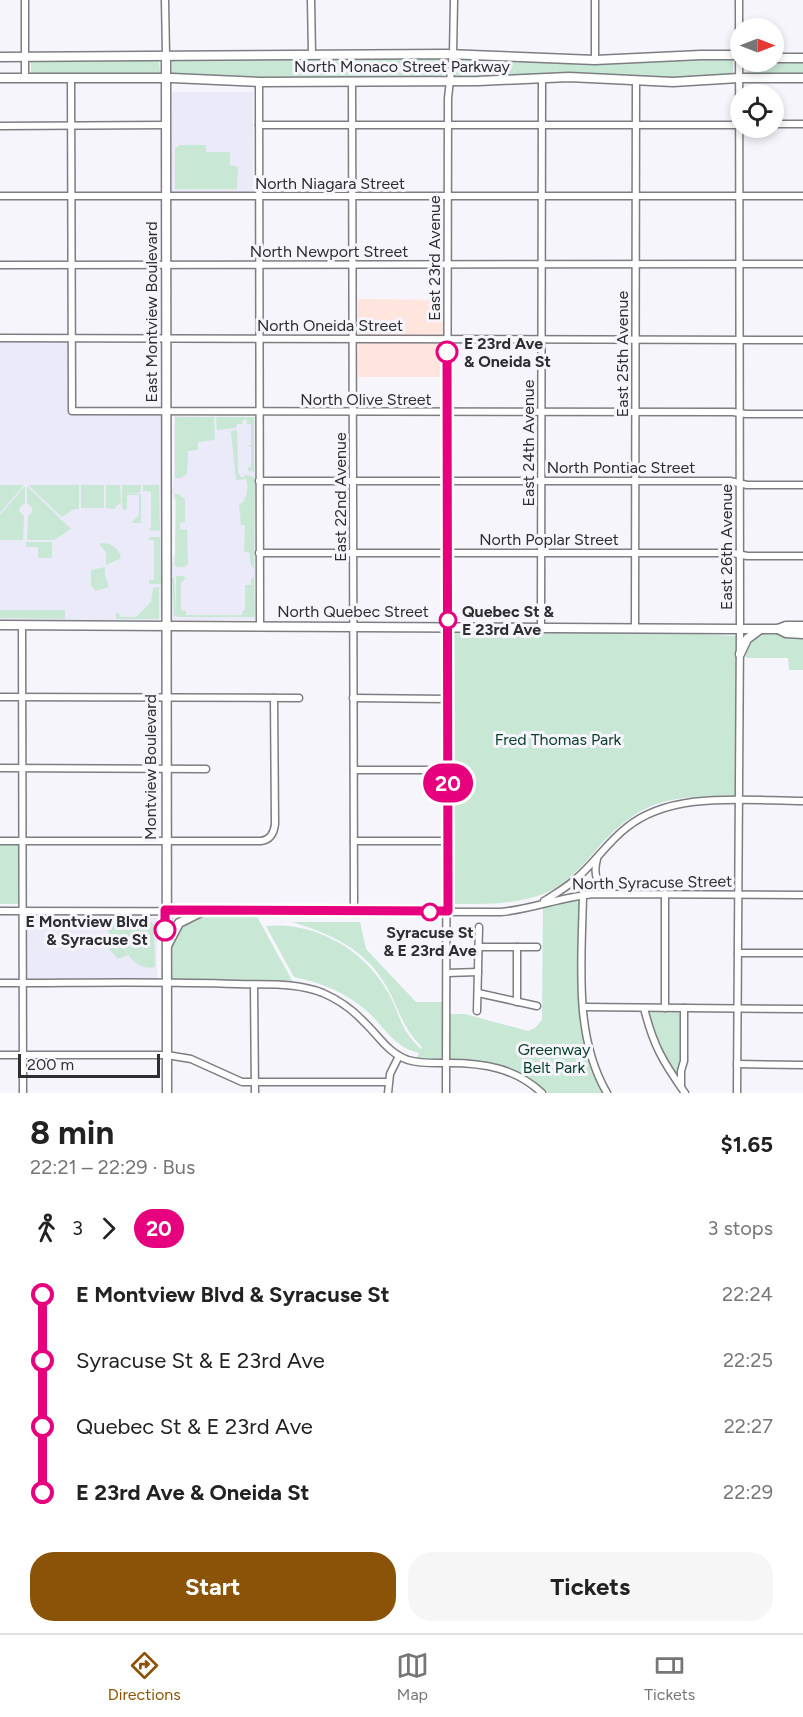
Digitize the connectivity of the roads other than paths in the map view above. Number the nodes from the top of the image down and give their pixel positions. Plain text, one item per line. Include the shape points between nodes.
1 (25, 0) edge
2 (165, 0) edge
3 (311, 0) edge
4 (453, 0) edge
5 (595, 0) edge
6 (739, 0) edge
7 (739, 18) edge
8 (312, 54) junction
9 (453, 54) junction
10 (166, 55) junction
11 (730, 55) edge
12 (0, 57) edge
13 (25, 57) junction
14 (784, 58) edge
15 (803, 58) edge
16 (596, 60) junction
17 (739, 72) edge
18 (0, 78) edge
19 (25, 78) junction
20 (71, 78) junction
21 (166, 78) junction
22 (739, 78) junction
23 (803, 78) edge
24 (542, 79) junction
25 (636, 80) junction
26 (352, 81) junction
27 (449, 81) junction
28 (259, 82) junction
29 (739, 84) edge
30 (352, 124) junction
31 (447, 124) junction
32 (542, 124) junction
33 (784, 124) edge
34 (803, 124) edge
35 (166, 125) junction
36 (259, 125) junction
37 (636, 125) junction
38 (730, 125) edge
39 (0, 126) edge
40 (71, 126) junction
41 (740, 138) edge
42 (0, 196) edge
43 (71, 196) junction
44 (166, 196) junction
45 (259, 196) junction
46 (352, 196) junction
47 (447, 196) junction
48 (541, 196) junction
49 (739, 196) junction
50 (803, 196) edge
51 (635, 197) junction
52 (803, 264) edge
53 (0, 265) edge
54 (71, 265) junction
55 (166, 265) junction
56 (259, 265) junction
57 (352, 265) junction
58 (447, 265) junction
59 (541, 265) junction
60 (635, 265) junction
61 (739, 265) junction
62 (0, 338) edge
63 (72, 338) junction
64 (166, 339) junction
65 (259, 339) junction
66 (353, 339) junction
67 (447, 339) junction
68 (541, 339) junction
69 (635, 339) junction
70 (739, 339) junction
71 (803, 340) edge
72 (166, 412) junction
73 (259, 412) junction
74 (353, 412) junction
75 (447, 412) junction
76 (541, 412) junction
77 (635, 412) junction
78 (739, 413) junction
79 (803, 414) edge
80 (259, 481) junction
81 (353, 481) junction
82 (448, 481) junction
83 (541, 481) junction
84 (635, 481) junction
85 (740, 484) junction
86 (803, 485) edge
87 (353, 552) junction
88 (259, 553) junction
89 (448, 553) junction
90 (541, 553) junction
91 (635, 553) junction
92 (740, 554) junction
93 (803, 556) edge
94 (0, 625) edge
95 (22, 625) junction
96 (166, 625) junction
97 (260, 625) junction
98 (353, 626) junction
99 (803, 626) edge
100 (448, 627) junction
101 (541, 628) junction
102 (635, 628) junction
103 (740, 629) junction
104 (762, 629) junction
105 (778, 629) junction
106 (803, 634) edge
107 (740, 654) junction
108 (0, 697) edge
109 (22, 697) junction
110 (165, 698) junction
111 (274, 698) junction
112 (299, 698) dead end
113 (353, 698) junction
114 (448, 699) junction
115 (0, 768) edge
116 (22, 768) junction
117 (165, 769) junction
118 (206, 769) dead end
119 (354, 770) junction
120 (448, 770) junction
121 (739, 801) junction
122 (803, 801) edge
123 (0, 841) edge
124 (22, 841) junction
125 (165, 841) junction
126 (354, 841) junction
127 (448, 841) junction
128 (598, 855) junction
129 (583, 894) junction
130 (615, 894) junction
131 (665, 894) junction
132 (738, 894) junction
133 (803, 895) edge
134 (536, 905) junction
135 (165, 910) junction
136 (0, 911) edge
137 (22, 911) junction
138 (203, 911) junction
139 (448, 911) junction
140 (354, 912) junction
141 (479, 927) dead end
142 (478, 947) junction
143 (517, 947) junction
144 (537, 947) dead end
145 (738, 952) junction
146 (166, 953) junction
147 (803, 953) edge
148 (478, 972) junction
149 (447, 973) junction
150 (0, 983) edge
151 (22, 983) junction
152 (166, 983) junction
153 (255, 985) junction
154 (478, 993) junction
155 (517, 1002) junction
156 (537, 1006) dead end
157 (583, 1008) junction
158 (644, 1008) junction
159 (665, 1008) junction
160 (684, 1008) junction
161 (738, 1008) junction
162 (803, 1009) edge
163 (477, 1011) dead end
164 (0, 1055) edge
165 (23, 1055) junction
166 (167, 1055) junction
167 (399, 1056) junction
168 (447, 1063) junction
169 (737, 1064) junction
170 (803, 1065) edge
171 (255, 1082) junction
172 (388, 1082) junction
173 (535, 1087) junction
174 (683, 1090) edge
175 (23, 1093) edge
176 (167, 1093) edge
177 (255, 1093) edge
178 (388, 1093) edge
179 (446, 1093) edge
180 (530, 1093) edge
181 (542, 1093) edge
182 (607, 1093) edge
183 (737, 1093) edge

1 - 13 street
2 - 10 street, East Montview Boulevard
3 - 8 street
4 - 9 street, East 23rd Avenue
5 - 16 street
6 - 7 street, East 26th Avenue
8 - 9 main road, North Monaco Street Parkway
8 - 10 main road, North Monaco Street Parkway
9 - 16 main road, North Monaco Street Parkway
9 - 27 street, East 23rd Avenue
10 - 13 main road, North Monaco Street Parkway
10 - 21 main road, East Montview Boulevard
11 - 16 main road, North Monaco Street Parkway
12 - 13 main road, North Monaco Street Parkway
13 - 19 street
14 - 15 main road
17 - 22 street, East 26th Avenue
18 - 19 main road, North Monaco Street Parkway
19 - 20 main road, North Monaco Street Parkway
20 - 21 main road, North Monaco Street Parkway
20 - 40 street
21 - 28 main road, North Monaco Street Parkway
21 - 35 main road, East Montview Boulevard
22 - 23 main road, North Monaco Street Parkway
22 - 25 main road, North Monaco Street Parkway via 693,82
22 - 29 street, East 26th Avenue
24 - 25 main road, North Monaco Street Parkway
24 - 27 main road, North Monaco Street Parkway
24 - 32 street, East 24th Avenue
25 - 37 street, East 25th Avenue
26 - 27 main road, North Monaco Street Parkway
26 - 28 main road, North Monaco Street Parkway
26 - 30 street, East 22nd Avenue
27 - 31 street, East 23rd Avenue
28 - 36 street
30 - 31 street
30 - 36 street
30 - 46 street, East 22nd Avenue
31 - 32 street
31 - 47 street, East 23rd Avenue
32 - 37 street
32 - 48 street, East 24th Avenue
33 - 34 street
35 - 40 street
35 - 44 main road, East Montview Boulevard
36 - 45 street
37 - 38 street
37 - 51 street, East 25th Avenue
39 - 40 street
40 - 43 street
41 - 49 street, East 26th Avenue
42 - 43 street, North Niagara Street
43 - 44 street, North Niagara Street
43 - 54 street
44 - 45 street, North Niagara Street
44 - 55 main road, East Montview Boulevard
45 - 46 street, North Niagara Street
45 - 56 street
46 - 47 street, North Niagara Street
46 - 57 street, East 22nd Avenue
47 - 48 street, North Niagara Street
47 - 58 street, East 23rd Avenue
48 - 51 street, North Niagara Street
48 - 59 street, East 24th Avenue
49 - 50 street, North Niagara Street
49 - 51 street, North Niagara Street
49 - 61 street, East 26th Avenue
51 - 60 street, East 25th Avenue
52 - 61 street, North Newport Street
53 - 54 street, North Newport Street
54 - 55 street, North Newport Street
54 - 63 street
55 - 56 street, North Newport Street
55 - 64 main road, East Montview Boulevard
56 - 57 street, North Newport Street
56 - 65 street
57 - 58 street, North Newport Street
57 - 66 street, East 22nd Avenue
58 - 59 street, North Newport Street
58 - 67 street, East 23rd Avenue
59 - 60 street, North Newport Street
59 - 68 street, East 24th Avenue
60 - 61 street, North Newport Street
60 - 69 street, East 25th Avenue
61 - 70 street, East 26th Avenue
62 - 63 street, North Oneida Street
63 - 64 street, North Oneida Street
63 - 72 street, North Olive Street via 72,411
64 - 65 street, North Oneida Street
64 - 72 main road, East Montview Boulevard
65 - 66 street, North Oneida Street
65 - 73 street
66 - 67 street, North Oneida Street
66 - 74 street, East 22nd Avenue
67 - 68 street, North Oneida Street
67 - 75 street, East 23rd Avenue
68 - 69 street, North Oneida Street
68 - 76 street, East 24th Avenue
69 - 70 street, North Oneida Street
69 - 77 street, East 25th Avenue
70 - 71 street, North Oneida Street
70 - 78 street, East 26th Avenue
72 - 73 street, North Olive Street
72 - 96 main road, East Montview Boulevard
73 - 74 street, North Olive Street
73 - 80 street
74 - 75 street, North Olive Street
74 - 81 street, East 22nd Avenue
75 - 76 street, North Olive Street
75 - 82 street, East 23rd Avenue
76 - 77 street, North Olive Street
76 - 83 street, East 24th Avenue
77 - 78 street, North Olive Street
77 - 84 street, East 25th Avenue
78 - 79 street, North Olive Street
78 - 85 street, East 26th Avenue
80 - 81 street, North Pontiac Street
80 - 88 street
81 - 82 street, North Pontiac Street
81 - 87 street, East 22nd Avenue
82 - 83 street, North Pontiac Street
82 - 89 street, East 23rd Avenue
83 - 84 street, North Pontiac Street
83 - 90 street, East 24th Avenue
84 - 85 street, North Pontiac Street
84 - 91 street, East 25th Avenue
85 - 86 street, North Pontiac Street
85 - 92 street, East 26th Avenue
87 - 88 street, North Poplar Street
87 - 89 street, North Poplar Street
87 - 98 street, East 22nd Avenue
88 - 97 street
89 - 90 street, North Poplar Street
89 - 100 street, East 23rd Avenue
90 - 91 street, North Poplar Street
90 - 101 street, East 24th Avenue
91 - 92 street, North Poplar Street
91 - 102 street, East 25th Avenue
92 - 93 street, North Poplar Street
92 - 103 street, East 26th Avenue
94 - 95 main road, North Quebec Street
95 - 96 main road, North Quebec Street
95 - 109 street
96 - 97 main road, North Quebec Street
96 - 110 main road, Montview Boulevard
97 - 98 main road, North Quebec Street
98 - 100 main road, North Quebec Street
98 - 113 street, East 22nd Avenue
99 - 105 main road, North Quebec Street
100 - 101 main road, North Quebec Street
100 - 114 street, East 23rd Avenue
101 - 102 main road, North Quebec Street
102 - 103 main road, North Quebec Street
103 - 104 main road, North Quebec Street
103 - 107 street, East 26th Avenue
104 - 105 main road, North Quebec Street
104 - 107 main road via 747,639
105 - 106 main road, North Quebec Street
107 - 121 street, East 26th Avenue
108 - 109 street
109 - 110 street
109 - 116 street
110 - 111 street
110 - 117 main road, Montview Boulevard
111 - 112 street
111 - 125 street via 275,824 271,836 261,841
113 - 114 street
113 - 119 street, East 22nd Avenue
114 - 120 street, East 23rd Avenue
115 - 116 street
116 - 117 street
116 - 124 street
117 - 118 street
117 - 125 main road, Montview Boulevard
119 - 120 street
119 - 126 street, East 22nd Avenue
120 - 127 street, East 23rd Avenue
121 - 122 street
121 - 128 street via 692,802 656,810 624,829
121 - 132 street, East 26th Avenue
123 - 124 street
124 - 125 street
124 - 137 street
125 - 135 main road, Montview Boulevard
126 - 127 street
126 - 140 street, East 22nd Avenue
127 - 139 street, East 23rd Avenue
128 - 130 street via 597,879 603,888
128 - 134 street via 571,883
129 - 130 street, North Syracuse Street
129 - 134 street, North Syracuse Street
129 - 157 street
130 - 131 street, North Syracuse Street
131 - 132 street, North Syracuse Street
131 - 159 street
132 - 133 street, North Syracuse Street
132 - 145 street, East 26th Avenue
134 - 139 street, North Syracuse Street via 511,911
135 - 137 street, North Syracuse Street
135 - 138 street, North Syracuse Street
135 - 146 main road
136 - 137 street, North Syracuse Street
137 - 151 street
138 - 140 street, North Syracuse Street
138 - 146 main road via 179,923
139 - 140 street, North Syracuse Street
139 - 149 street, East 23rd Avenue
141 - 142 street
142 - 143 street
142 - 148 street
143 - 144 street
143 - 155 street
145 - 147 street
145 - 161 street, East 26th Avenue
146 - 152 main road
148 - 149 street
148 - 154 street
149 - 168 street, East 23rd Avenue
150 - 151 street
151 - 152 street
151 - 165 street
152 - 153 street
152 - 166 main road
153 - 167 street via 296,986 324,994 353,1011
153 - 171 street
154 - 155 street
154 - 163 street
155 - 156 street
157 - 158 street
157 - 182 street via 588,1050
158 - 159 street
158 - 174 street via 658,1051
159 - 160 street
160 - 161 street
160 - 174 street
161 - 162 street
161 - 169 street, East 26th Avenue
164 - 165 street
165 - 166 street
165 - 175 street
166 - 171 street via 192,1059 234,1080
166 - 176 main road
167 - 168 street via 418,1062
167 - 172 street
168 - 173 street via 494,1066
168 - 179 street, East 23rd Avenue
169 - 170 street
169 - 183 street, East 26th Avenue
171 - 172 street
171 - 177 street
172 - 178 street
173 - 180 street
173 - 181 street

